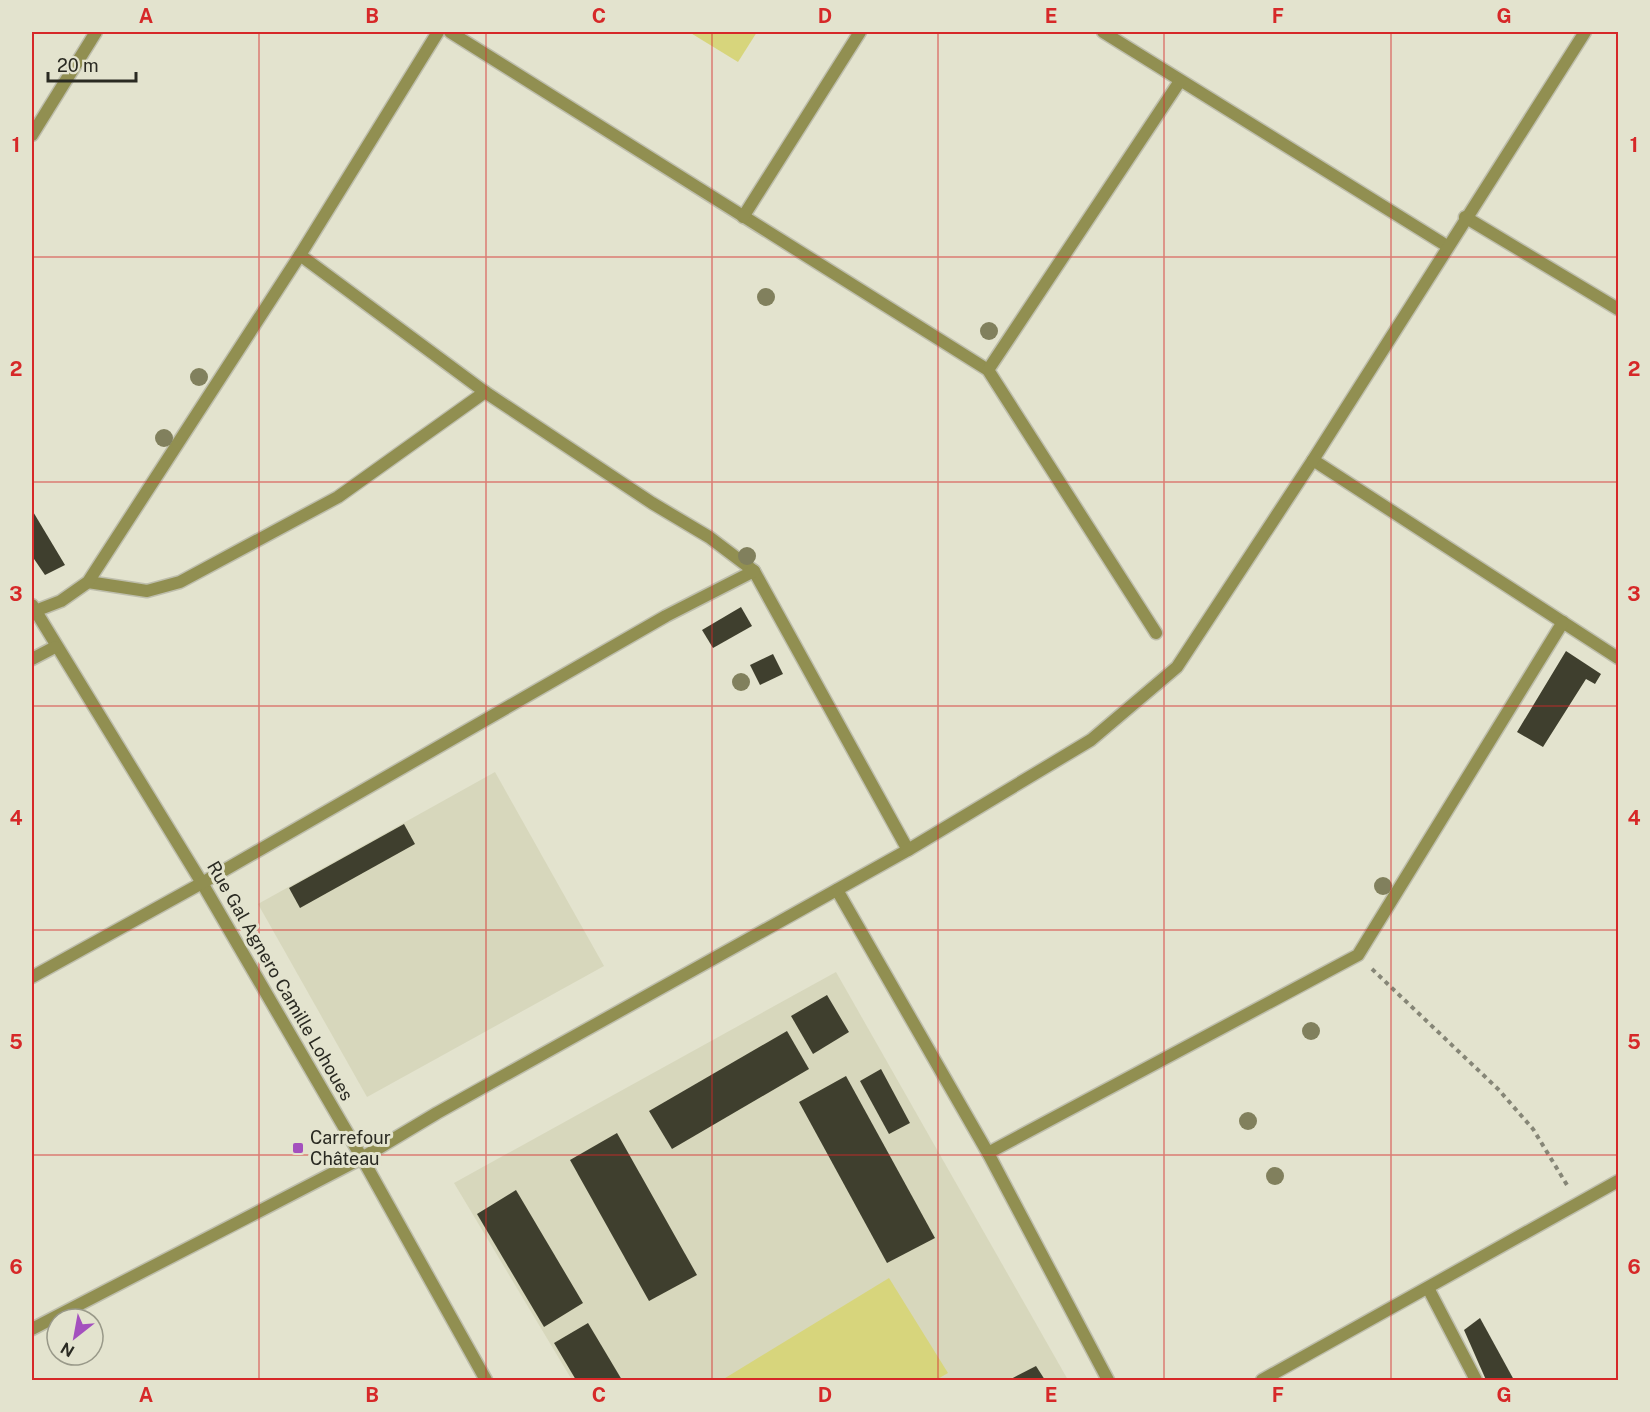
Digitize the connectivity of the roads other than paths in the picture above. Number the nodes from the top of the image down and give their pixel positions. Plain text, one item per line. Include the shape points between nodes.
1 (96, 32) edge
2 (438, 32) edge
3 (450, 32) edge
4 (860, 32) edge
5 (1103, 32) edge
6 (1585, 32) edge
7 (1180, 81) junction
8 (32, 135) edge
9 (743, 217) junction
10 (1465, 217) junction
11 (1447, 246) junction
12 (300, 255) junction
13 (1618, 309) edge
14 (988, 370) junction
15 (485, 392) junction
16 (1313, 460) junction
17 (754, 572) junction
18 (88, 582) junction
19 (33, 608) edge
20 (1563, 622) junction
21 (1156, 633) dead end
22 (55, 646) junction
23 (1618, 658) edge
24 (32, 659) edge
25 (908, 850) junction
26 (202, 883) junction
27 (837, 890) junction
28 (32, 977) edge
29 (988, 1153) junction
30 (362, 1158) junction
31 (1618, 1181) edge
32 (1428, 1288) junction
33 (32, 1329) edge
34 (486, 1380) edge
35 (1108, 1380) edge
36 (1262, 1380) edge
37 (1476, 1380) edge

1 - 8 street
2 - 12 street
3 - 9 street
4 - 9 street
5 - 7 street
6 - 10 street
7 - 11 street
7 - 14 street
9 - 14 street
10 - 11 street
10 - 13 street
11 - 16 street
12 - 15 street
12 - 18 street
14 - 21 street
15 - 17 street via 709,537
15 - 18 street via 338,497 180,582 147,591
16 - 20 street
16 - 25 street via 1177,667 1091,740
17 - 25 street
17 - 26 street via 666,616
18 - 19 street via 61,602
19 - 22 street, Rue Gal Agnero Camille Lohoues
20 - 23 street
20 - 29 street via 1358,955
22 - 24 street
22 - 26 street, Rue Gal Agnero Camille Lohoues
25 - 27 street
26 - 28 street
26 - 30 street, Rue Gal Agnero Camille Lohoues
27 - 29 street
27 - 30 street
29 - 35 street
30 - 33 street
30 - 34 street, Rue Gal Agnero Camille Lohoues
31 - 32 street
32 - 36 street
32 - 37 street

